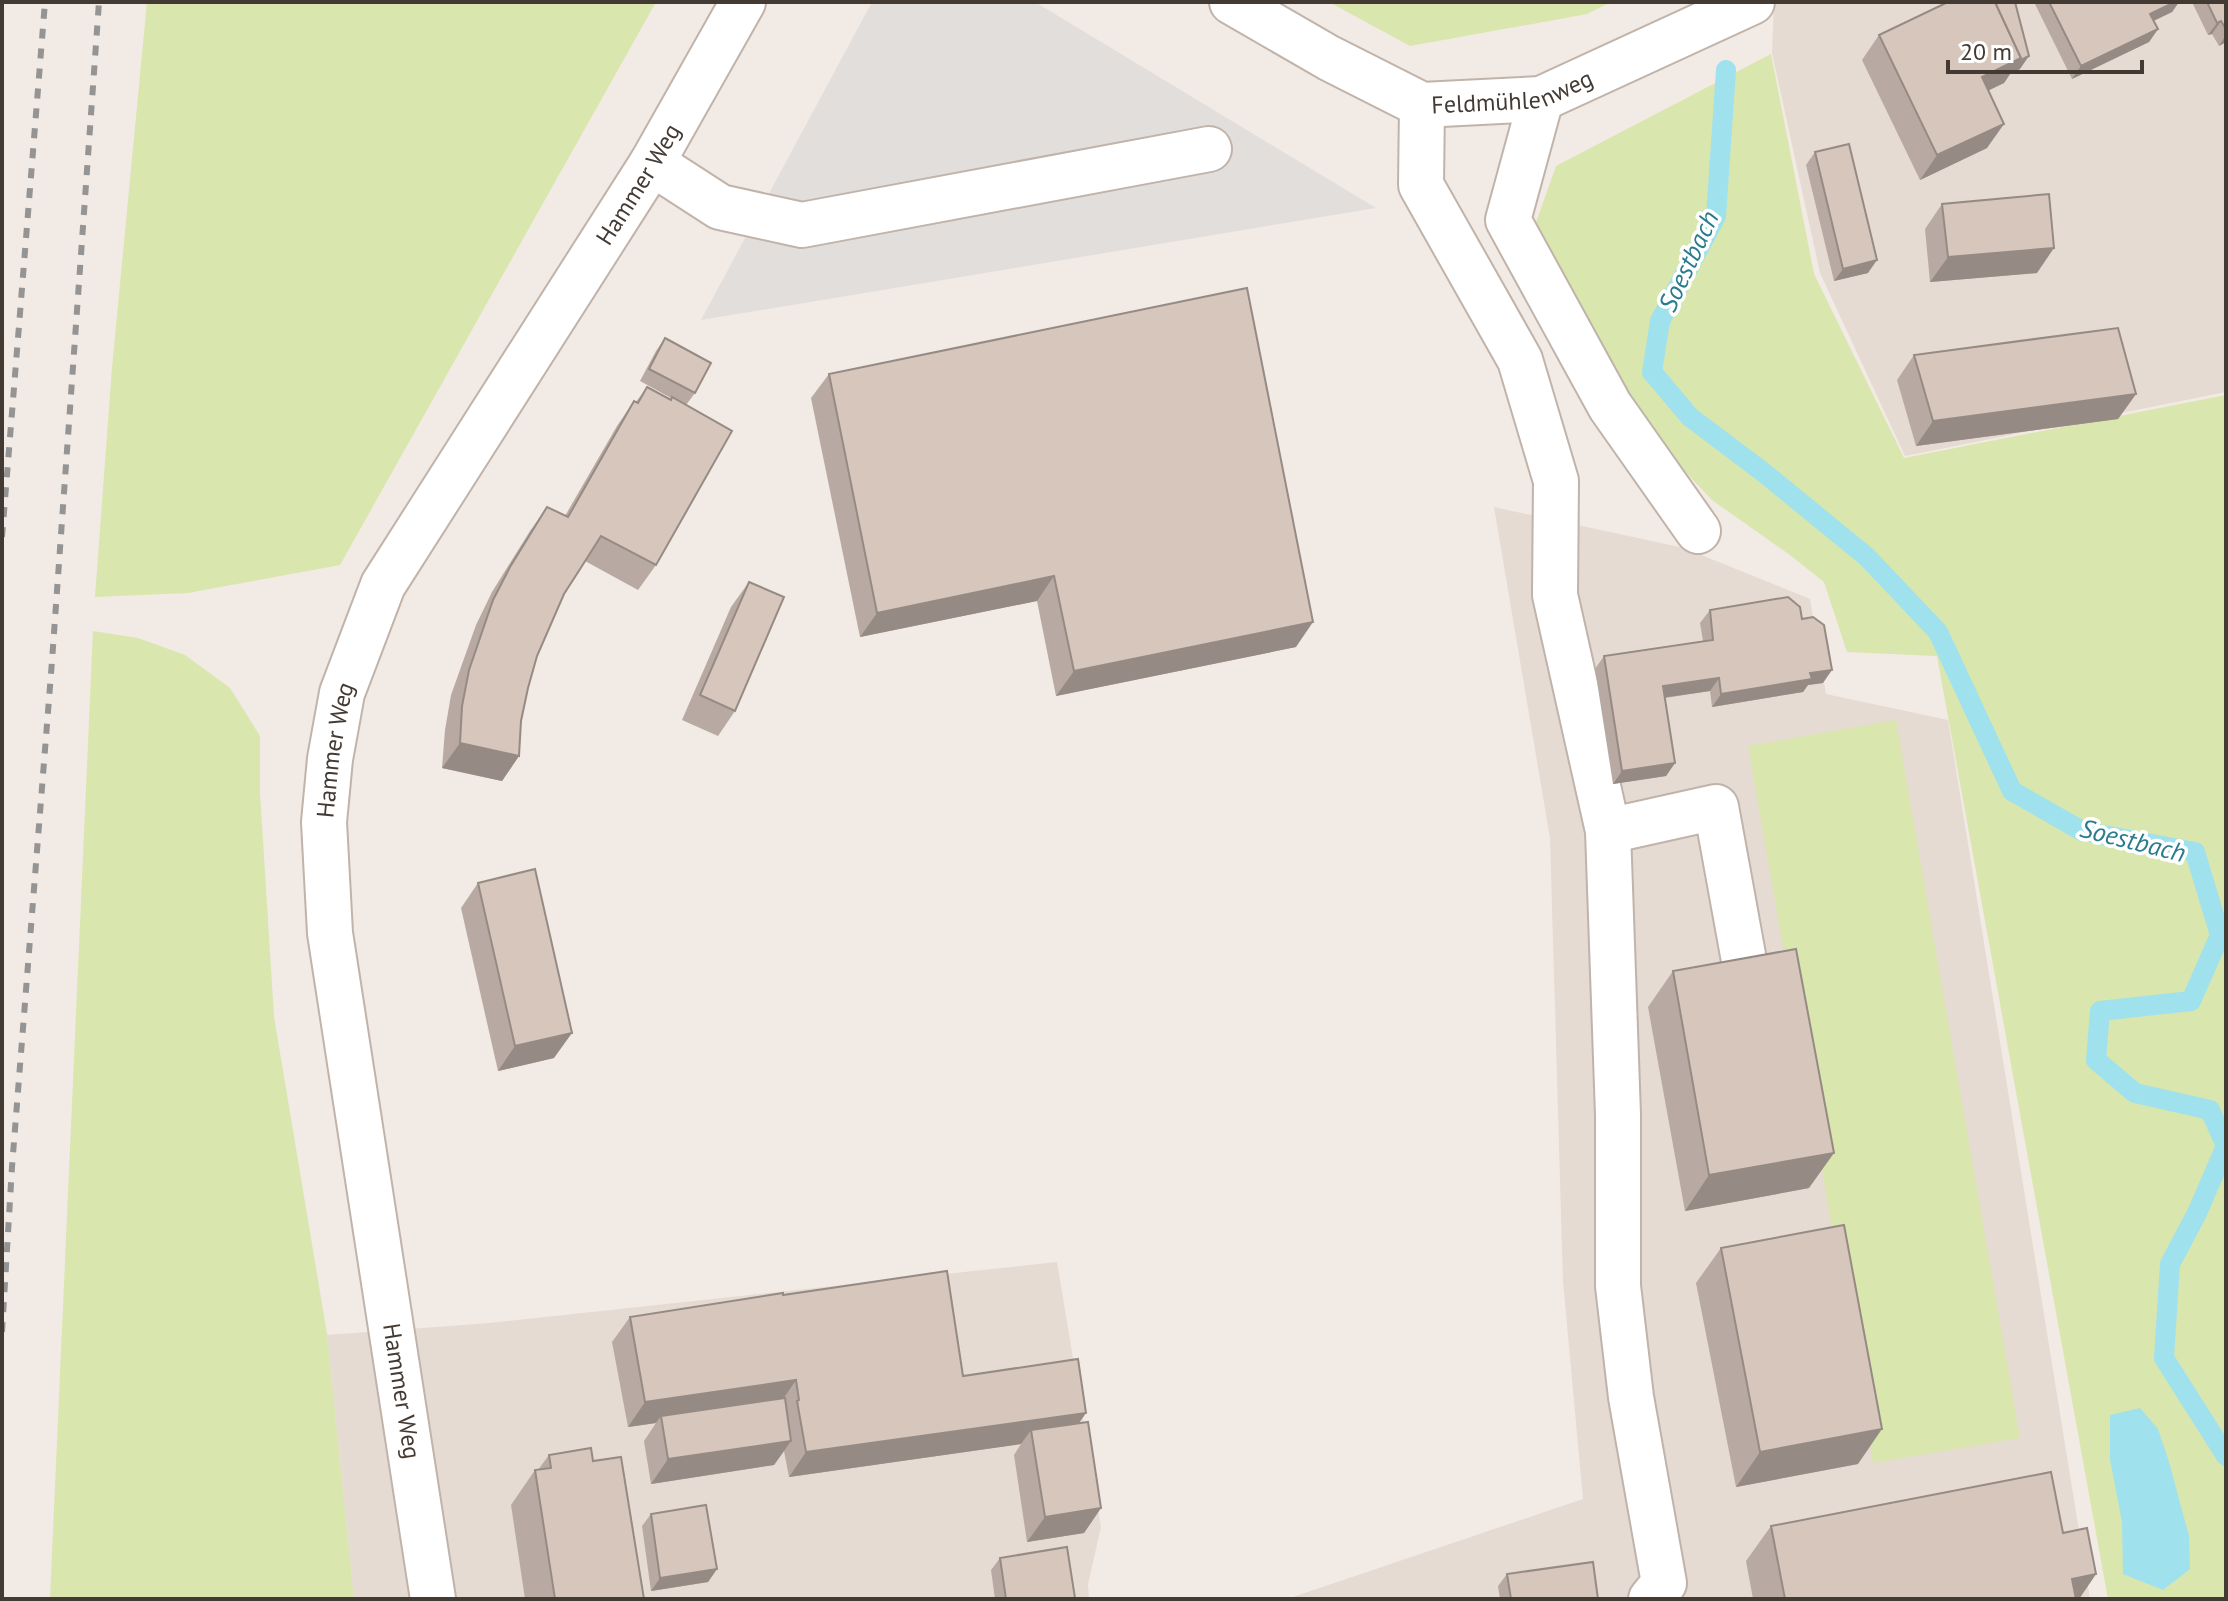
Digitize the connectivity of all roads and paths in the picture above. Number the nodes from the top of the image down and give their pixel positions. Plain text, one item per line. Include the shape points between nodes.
1 (743, 2) edge
2 (1232, 2) edge
3 (1752, 2) edge
4 (1541, 99) junction
5 (1422, 105) junction
6 (1209, 149) dead end
7 (652, 163) junction
8 (1698, 531) dead end
9 (1608, 831) junction
10 (1749, 988) edge
11 (433, 1599) edge
12 (1651, 1599) edge

1 - 7 street, Hammer Weg
2 - 5 street, Feldmühlenweg
3 - 4 street, Feldmühlenweg
4 - 5 street, Feldmühlenweg
4 - 8 street via 1508,220 1610,406
5 - 9 street via 1421,185 1520,360 1556,481 1555,595
6 - 7 street via 802,225 720,207
7 - 11 street, Hammer Weg via 383,585 342,693 330,759 324,822 330,933
9 - 10 street via 1716,807
9 - 12 street via 1618,1286 1631,1397 1664,1583

